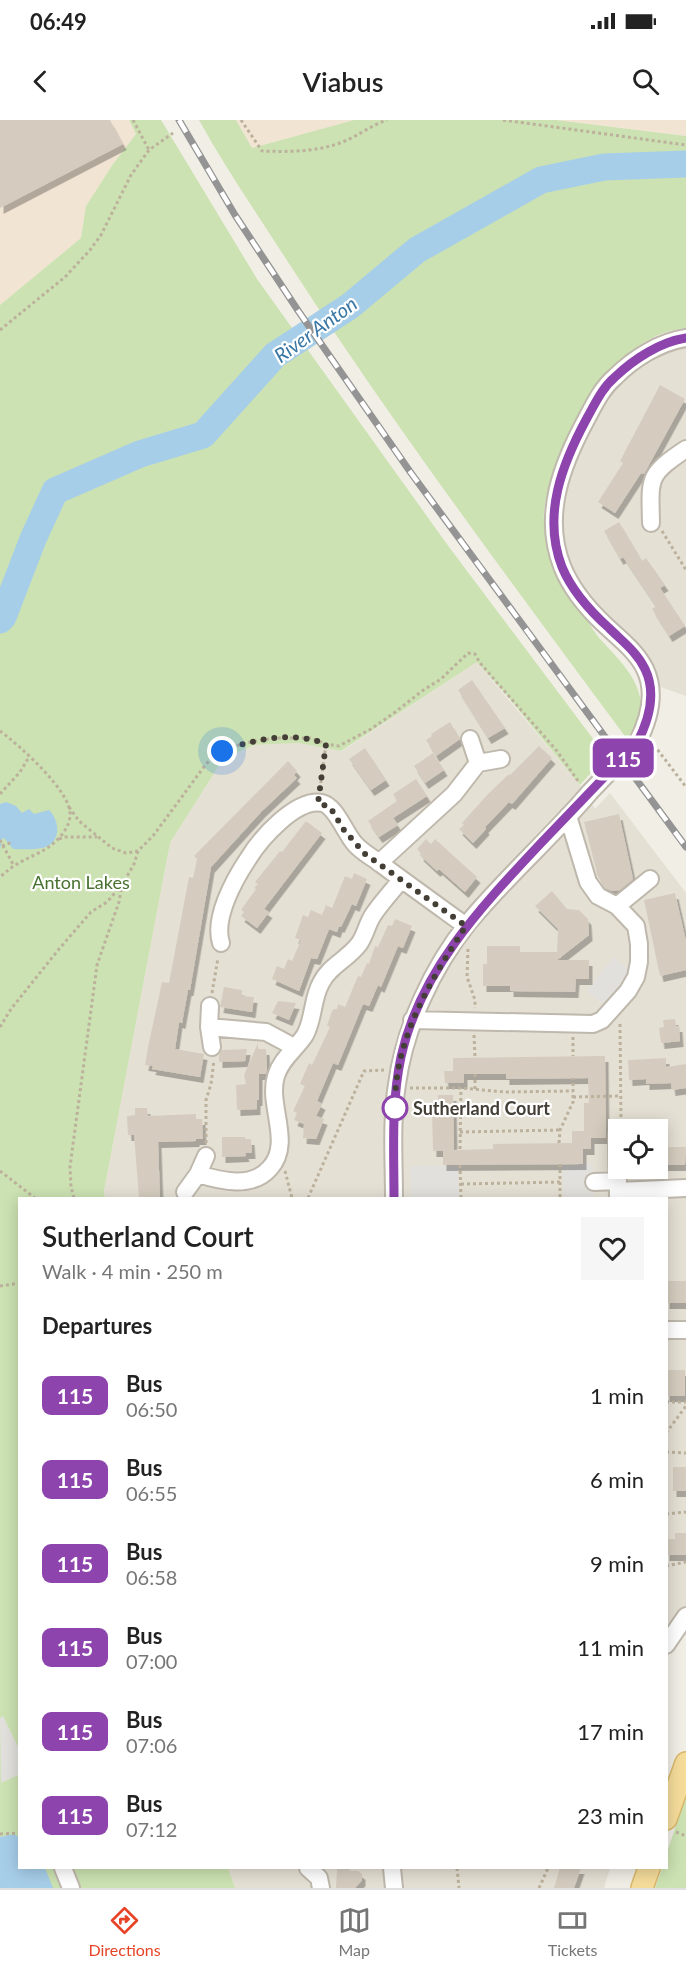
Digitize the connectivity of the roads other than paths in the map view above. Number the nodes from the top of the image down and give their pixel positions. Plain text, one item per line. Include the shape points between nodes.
1 (686, 338) edge
2 (686, 449) edge
3 (651, 524) road end
4 (470, 740) dead end
5 (501, 759) dead end
6 (478, 764) junction
7 (568, 816) junction
8 (379, 863) junction
9 (650, 879) dead end
10 (401, 880) junction
11 (617, 906) junction
12 (467, 924) junction
13 (221, 943) road end
14 (210, 1006) road end
15 (412, 1020) junction
16 (209, 1027) junction
17 (212, 1047) road end
18 (294, 1047) junction
19 (206, 1156) road end
20 (198, 1174) junction
21 (594, 1182) dead end
22 (686, 1188) edge
23 (399, 1190) edge
24 (618, 1190) edge
25 (185, 1192) dead end
26 (668, 1330) edge
27 (686, 1330) edge
28 (686, 1616) edge
29 (668, 1642) edge
30 (686, 1762) edge
31 (668, 1813) edge
32 (63, 1869) edge
33 (309, 1869) edge
34 (393, 1869) edge
35 (649, 1869) edge
36 (71, 1888) edge
37 (321, 1888) edge
38 (394, 1888) edge
39 (642, 1888) edge

1 - 7 street, bridge via 652,350 614,377 600,393 576,438 554,504 555,543 562,567 588,608 634,652 651,688 647,723 637,743
2 - 3 street via 654,475
4 - 6 street
5 - 6 street
6 - 8 street via 454,794
7 - 11 street via 588,882 598,896
7 - 12 street
8 - 10 street
8 - 13 street via 354,843 330,807 314,803 295,811 279,821 251,854 232,887 218,933
9 - 11 street
10 - 12 street
10 - 18 street via 373,915 354,951 329,970 320,984 310,1023
11 - 15 street via 636,926 639,962 636,977 602,1020 592,1024
12 - 15 street via 436,972
14 - 16 street
15 - 23 street via 399,1070 393,1125
16 - 17 street
16 - 18 street via 266,1032
18 - 20 street via 276,1075 274,1104 279,1153 272,1167 262,1176 239,1182 223,1182
19 - 20 street
20 - 25 street
21 - 24 street
22 - 24 street
26 - 27 street
28 - 29 street
30 - 31 main road
32 - 36 street
33 - 37 street via 319,1878
34 - 38 street
35 - 39 main road

